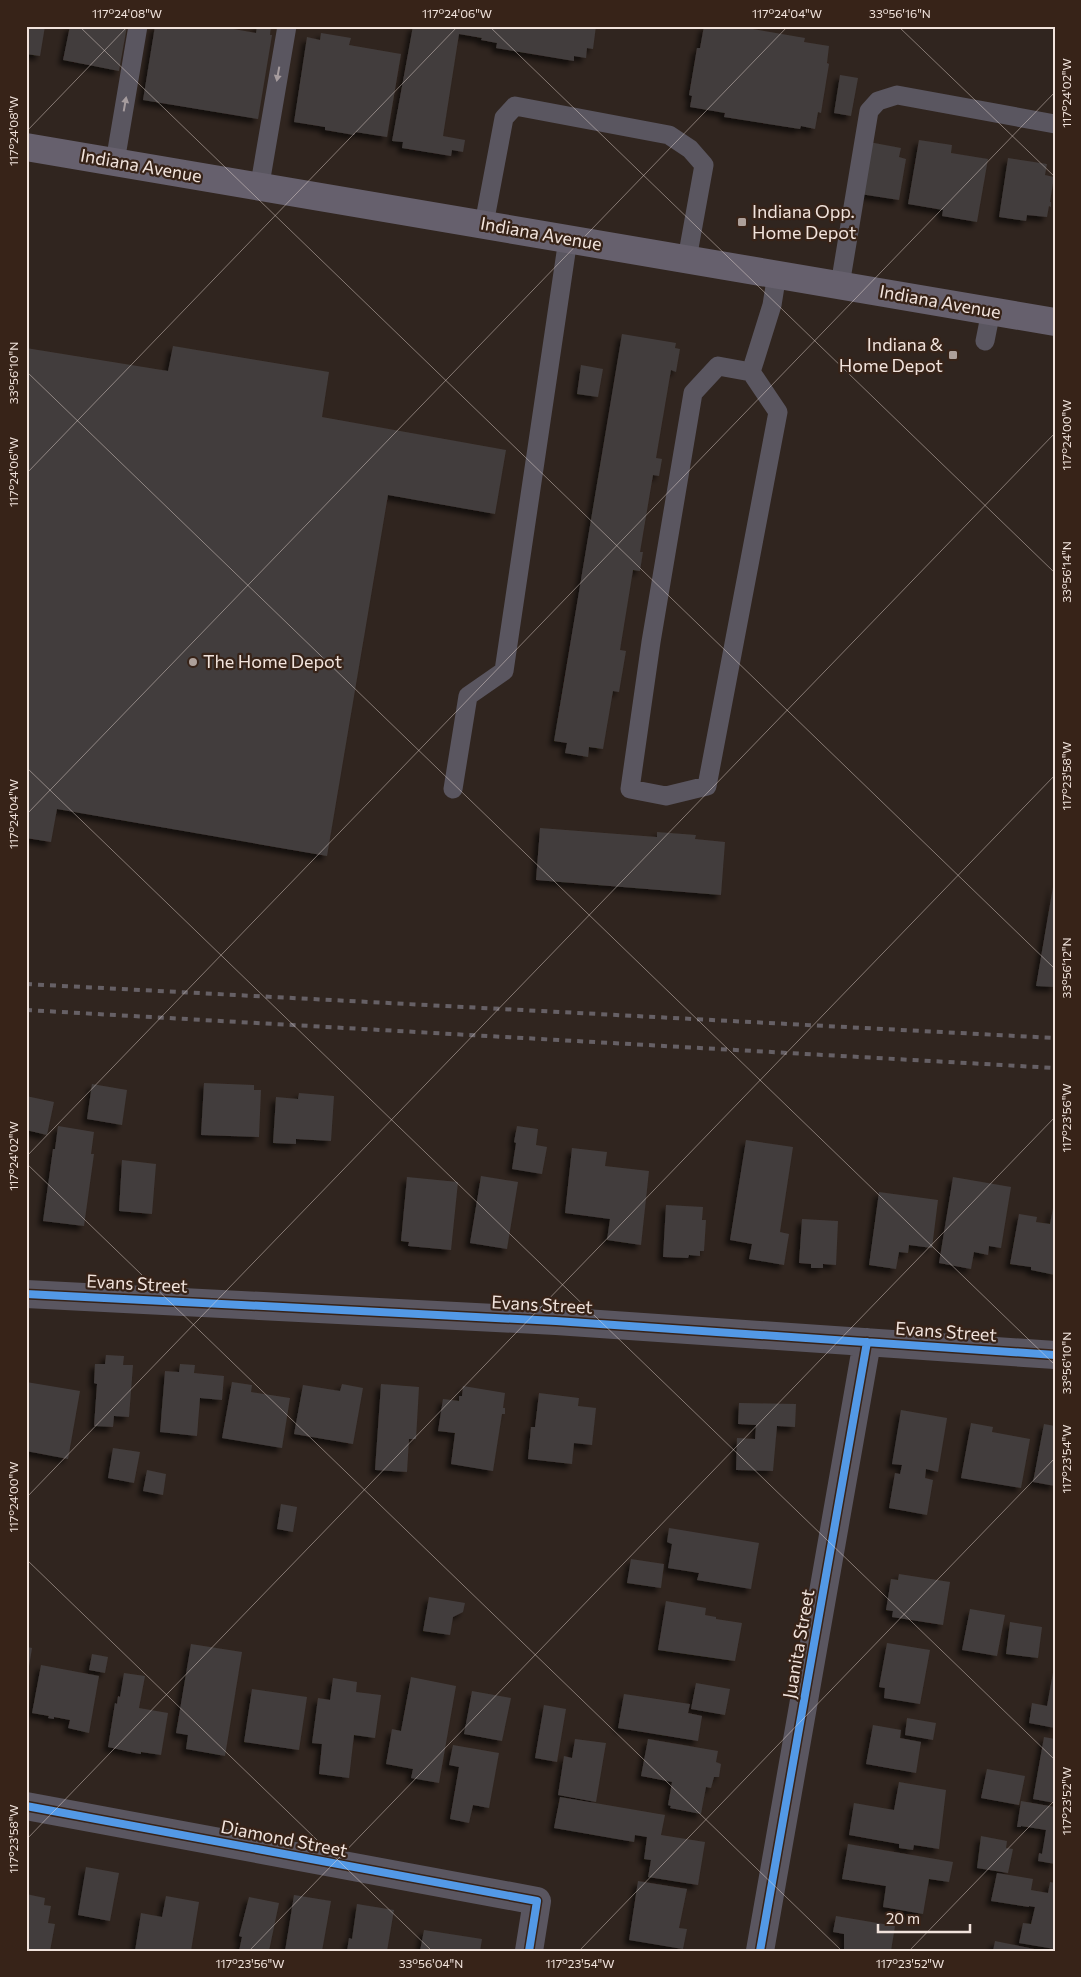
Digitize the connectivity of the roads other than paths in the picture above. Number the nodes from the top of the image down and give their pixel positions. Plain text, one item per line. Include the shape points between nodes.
1 (138, 26) edge
2 (286, 26) edge
3 (1055, 124) edge
4 (26, 146) edge
5 (116, 157) junction
6 (261, 182) junction
7 (484, 224) junction
8 (568, 239) junction
9 (687, 260) junction
10 (777, 274) junction
11 (840, 286) junction
12 (991, 311) junction
13 (1055, 322) edge
14 (985, 341) dead end
15 (751, 372) junction
16 (453, 789) dead end
17 (26, 1294) edge
18 (867, 1342) junction
19 (1055, 1354) edge
20 (26, 1806) edge
21 (529, 1951) edge
22 (760, 1951) edge

5 -> 1 lane
2 -> 6 lane
3 - 11 lane via 897,95 878,101 869,111
4 - 5 main road, Indiana Avenue
5 - 6 main road, Indiana Avenue
6 - 7 main road, Indiana Avenue
7 - 8 main road, Indiana Avenue
7 - 9 lane via 504,118 515,106 668,136 690,149 704,165
8 - 9 main road, Indiana Avenue
8 - 16 lane via 504,671 468,696
9 - 10 main road, Indiana Avenue
10 - 11 main road, Indiana Avenue
10 - 15 lane via 772,305
11 - 12 main road, Indiana Avenue
12 - 13 main road, Indiana Avenue
12 - 14 lane
15 - 15 lane via 718,366 693,392 630,790 666,796 707,786 778,412
17 - 18 street, Evans Street via 556,1321
18 - 19 street, Evans Street
18 - 22 street, Juanita Street
20 - 21 street, Diamond Street via 537,1901

